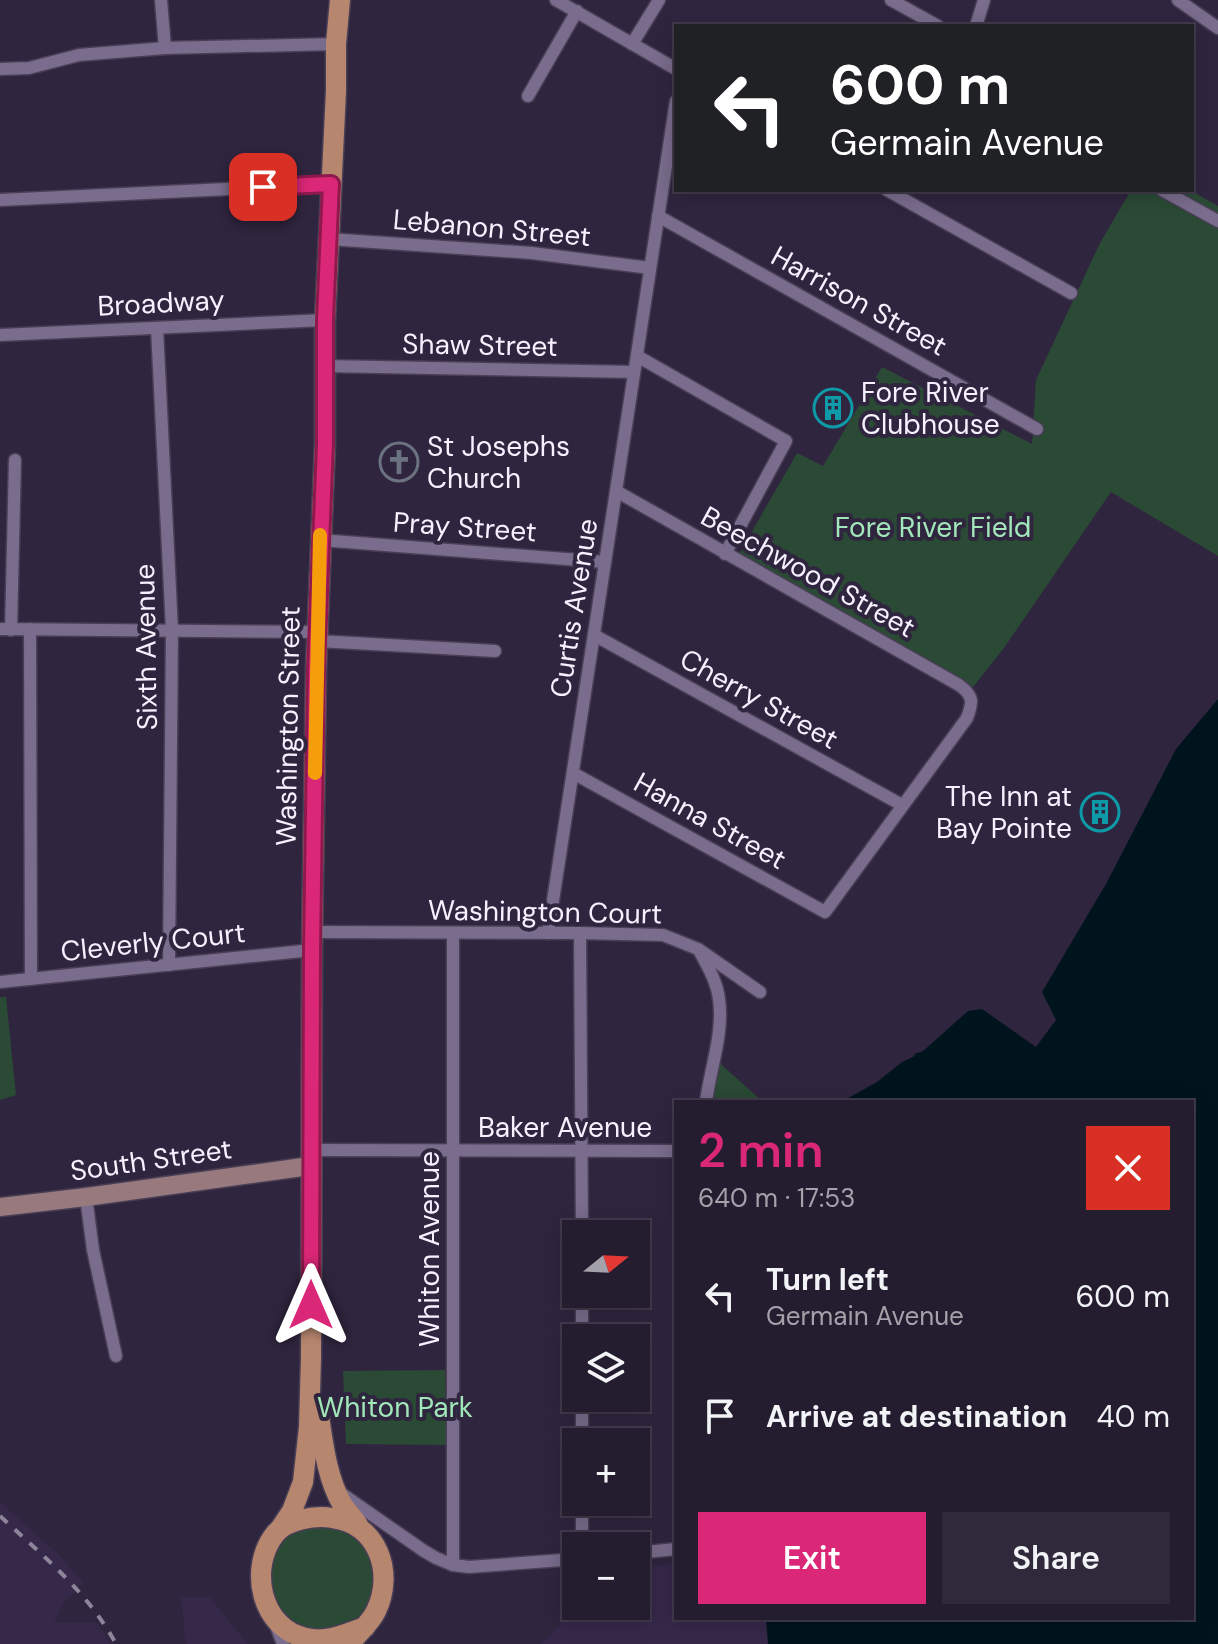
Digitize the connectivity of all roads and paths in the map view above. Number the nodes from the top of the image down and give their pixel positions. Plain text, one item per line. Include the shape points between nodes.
1 (161, 0) edge
2 (340, 0) edge
3 (556, 0) edge
4 (659, 0) edge
5 (891, 0) edge
6 (984, 0) edge
7 (1178, 0) edge
8 (577, 11) junction
9 (934, 24) edge
10 (977, 24) edge
11 (1218, 28) edge
12 (336, 44) junction
13 (632, 44) junction
14 (165, 48) junction
15 (674, 68) edge
16 (0, 69) edge
17 (528, 96) dead end
18 (674, 114) edge
19 (331, 184) junction
20 (893, 192) edge
21 (1166, 192) edge
22 (0, 200) edge
23 (658, 216) junction
24 (1218, 221) edge
25 (329, 239) junction
26 (650, 268) junction
27 (1071, 293) dead end
28 (325, 320) junction
29 (157, 328) junction
30 (0, 335) edge
31 (637, 356) junction
32 (324, 366) junction
33 (634, 372) junction
34 (1037, 429) dead end
35 (15, 460) dead end
36 (616, 491) junction
37 (320, 540) junction
38 (725, 554) junction
39 (605, 562) junction
40 (30, 629) junction
41 (6, 630) edge
42 (172, 630) junction
43 (594, 635) junction
44 (318, 637) junction
45 (495, 651) dead end
46 (573, 773) junction
47 (902, 805) junction
48 (453, 933) junction
49 (548, 933) junction
50 (580, 933) junction
51 (312, 941) junction
52 (698, 949) junction
53 (169, 965) junction
54 (31, 979) junction
55 (0, 982) edge
56 (760, 992) dead end
57 (706, 1100) edge
58 (453, 1150) junction
59 (582, 1151) junction
60 (674, 1151) edge
61 (310, 1158) junction
62 (86, 1197) junction
63 (0, 1207) edge
64 (582, 1220) edge
65 (116, 1356) dead end
66 (311, 1358) junction
67 (336, 1490) junction
68 (280, 1529) junction
69 (362, 1529) junction
70 (674, 1549) edge
71 (650, 1552) edge
72 (562, 1560) edge
73 (453, 1565) junction
74 (369, 1628) edge
75 (280, 1631) edge
76 (299, 1644) edge
77 (350, 1644) edge

1 - 14 street
2 - 12 main road, Washington Street
3 - 8 street
4 - 13 street
5 - 9 street
6 - 10 street
7 - 11 street
8 - 13 street
8 - 17 street
12 - 14 street
12 - 19 main road, Washington Street
13 - 15 street
14 - 16 street
18 - 23 street, Curtis Avenue
19 - 22 street
19 - 25 main road, Washington Street
20 - 27 street
21 - 24 street
23 - 26 street, Curtis Avenue
23 - 34 street, Harrison Street
25 - 26 street, Lebanon Street via 532,253
25 - 28 main road, Washington Street
26 - 31 street, Curtis Avenue
28 - 29 street, Broadway
28 - 32 main road, Washington Street
29 - 30 street, Broadway
29 - 42 street, Sixth Avenue
31 - 33 street, Curtis Avenue
31 - 38 street via 786,441
32 - 33 street, Shaw Street
32 - 37 main road, Washington Street
33 - 36 street, Curtis Avenue
35 - 41 street
36 - 38 street, Beechwood Street
36 - 39 street, Curtis Avenue
37 - 39 street, Pray Street
37 - 44 main road, Washington Street
38 - 47 street, Beechwood Street via 968,691 967,718
39 - 43 street, Curtis Avenue
40 - 41 street
40 - 42 street
40 - 54 street
42 - 44 street
42 - 53 street, Sixth Avenue
43 - 46 street, Curtis Avenue
43 - 47 street, Cherry Street
44 - 45 street
44 - 51 main road, Washington Street
46 - 47 street, Hanna Street via 825,912
46 - 49 street, Curtis Avenue
48 - 49 street, Washington Court
48 - 51 street, Washington Court
48 - 58 street, Whiton Avenue
49 - 50 street, Washington Court
50 - 52 street, Washington Court via 663,935
50 - 59 street
51 - 53 street, Cleverly Court
51 - 61 main road, Washington Street
52 - 56 street, Washington Court
52 - 57 street via 719,997
53 - 54 street, Cleverly Court
54 - 55 street, Cleverly Court
58 - 59 street, Baker Avenue
58 - 61 street, Baker Avenue
58 - 73 street, Whiton Avenue
59 - 60 street, Baker Avenue
59 - 64 street
61 - 62 main road, South Street
61 - 66 main road, Washington Street
62 - 63 main road, South Street
62 - 65 street
66 - 67 main road, Washington Street
66 - 68 main road, Washington Street via 303,1482
67 - 69 main road, Washington Street
67 - 73 street
68 - 69 main road via 325,1517
68 - 75 main road via 268,1546 261,1583
69 - 74 main road via 378,1550 383,1568 382,1596
70 - 71 street
72 - 73 street
74 - 75 main road via 330,1639
74 - 77 main road
75 - 76 main road

